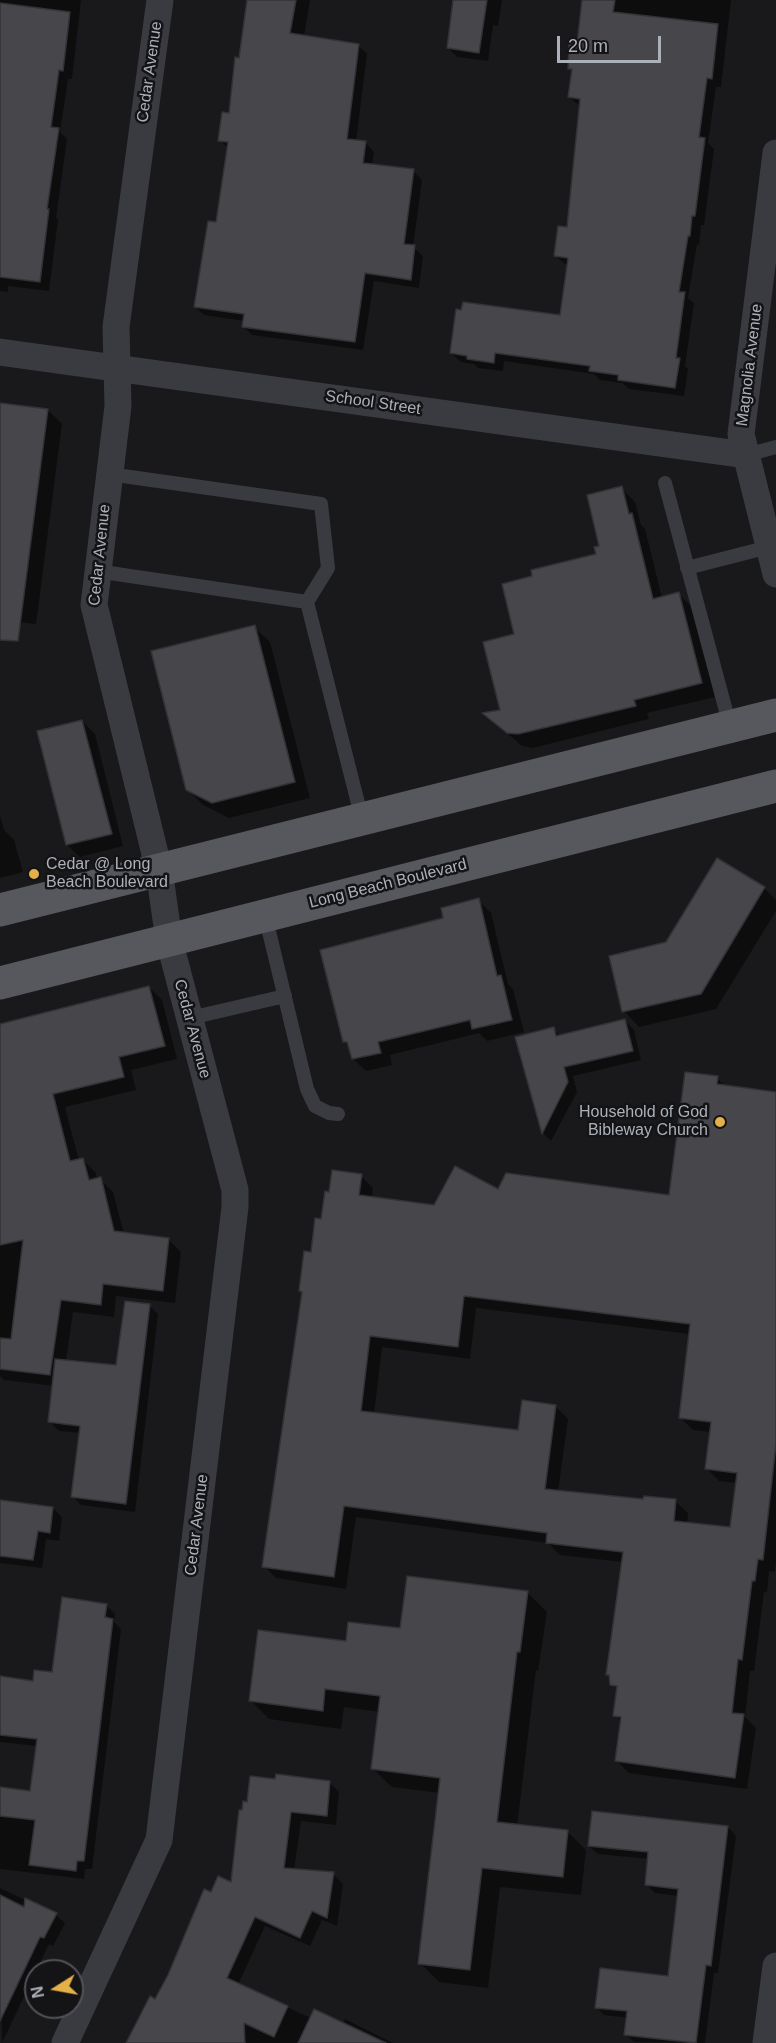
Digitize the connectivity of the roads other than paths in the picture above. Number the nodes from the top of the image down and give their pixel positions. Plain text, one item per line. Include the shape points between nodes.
1 (160, 0) edge
2 (776, 153) edge
3 (0, 352) edge
4 (117, 368) junction
5 (776, 447) edge
6 (746, 455) junction
7 (109, 474) junction
8 (664, 483) dead end
9 (769, 547) junction
10 (687, 568) junction
11 (96, 571) junction
12 (776, 574) edge
13 (307, 602) junction
14 (776, 715) edge
15 (730, 726) junction
16 (776, 786) edge
17 (362, 819) junction
18 (159, 870) junction
19 (0, 910) edge
20 (265, 915) junction
21 (169, 940) junction
22 (0, 983) edge
23 (285, 996) junction
24 (190, 1018) junction
25 (338, 1114) dead end
26 (776, 1966) edge
27 (65, 2043) edge
28 (766, 2043) edge

1 - 4 street, Cedar Avenue via 116,327
2 - 6 street, Magnolia Avenue via 741,434
3 - 4 street, School Street
4 - 6 street, School Street
4 - 7 street, Cedar Avenue via 118,406
5 - 6 lane
6 - 9 street, Magnolia Avenue
7 - 11 street, Cedar Avenue
7 - 13 lane via 321,504 328,568
8 - 10 lane
9 - 10 lane
9 - 12 street, Magnolia Avenue
10 - 15 lane
11 - 13 lane
11 - 18 street, Cedar Avenue via 95,615
13 - 17 lane
14 - 15 main road
15 - 17 main road
16 - 20 main road, Long Beach Boulevard
17 - 18 main road
18 - 19 main road
18 - 21 street, Cedar Avenue
20 - 21 main road, Long Beach Boulevard
20 - 23 lane
21 - 22 main road, Long Beach Boulevard
21 - 24 street, Cedar Avenue
23 - 24 lane
23 - 25 lane via 307,1089 315,1106
24 - 27 street, Cedar Avenue via 235,1190 159,1840
26 - 28 street

